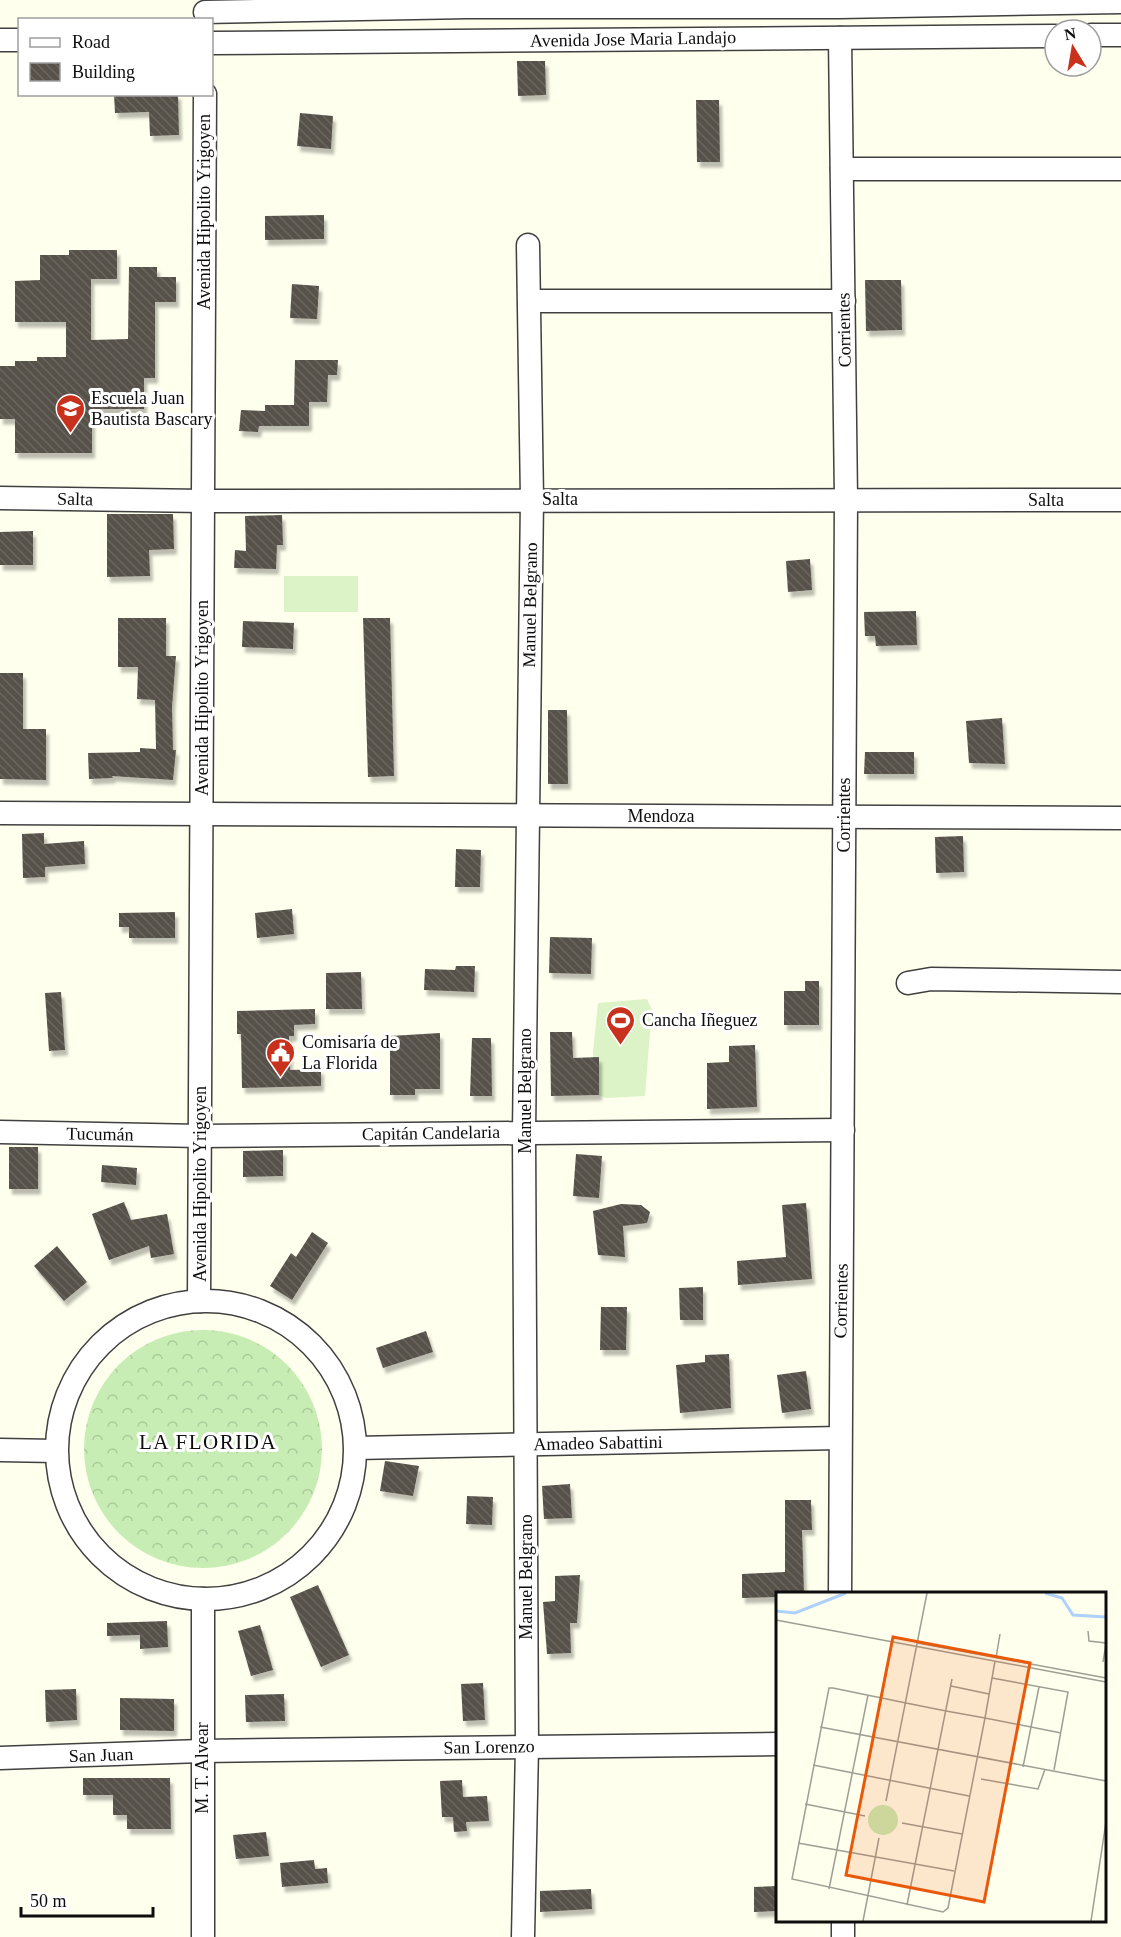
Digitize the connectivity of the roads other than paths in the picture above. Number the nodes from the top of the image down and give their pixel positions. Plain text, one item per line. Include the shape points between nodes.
1 (1121, 2) edge
2 (840, 4) edge
3 (205, 11) edge
4 (1103, 35) edge
5 (1121, 35) edge
6 (1043, 36) edge
7 (840, 38) junction
8 (0, 40) edge
9 (18, 40) edge
10 (213, 43) edge
11 (205, 96) edge
12 (1121, 169) edge
13 (842, 170) junction
14 (528, 245) dead end
15 (530, 301) junction
16 (844, 302) junction
17 (0, 498) edge
18 (532, 499) junction
19 (846, 499) junction
20 (1121, 500) edge
21 (203, 501) junction
22 (0, 813) edge
23 (201, 813) junction
24 (843, 815) junction
25 (527, 816) junction
26 (1121, 818) edge
27 (1121, 982) edge
28 (908, 984) dead end
29 (843, 1130) junction
30 (0, 1132) edge
31 (525, 1132) junction
32 (200, 1136) junction
33 (199, 1301) junction
34 (840, 1438) junction
35 (525, 1444) junction
36 (356, 1448) junction
37 (0, 1450) edge
38 (56, 1451) junction
39 (840, 1592) edge
40 (203, 1599) junction
41 (776, 1744) edge
42 (527, 1747) junction
43 (201, 1751) junction
44 (0, 1758) edge
45 (203, 1937) edge
46 (523, 1937) edge

1 - 2 street, Avenida Jose Maria Landajo
2 - 3 street, Avenida Jose Maria Landajo
4 - 5 street
6 - 7 street, Avenida Jose Maria Landajo
7 - 10 street, Avenida Jose Maria Landajo
7 - 13 street, Corrientes
8 - 9 street
11 - 21 street, Avenida Hipolito Yrigoyen
12 - 13 street
13 - 16 street, Corrientes
14 - 15 street, Manuel Belgrano
15 - 16 street
15 - 18 street, Manuel Belgrano
16 - 19 street, Corrientes
17 - 21 street, Salta
18 - 19 street, Salta
18 - 21 street, Salta
18 - 25 street, Manuel Belgrano
19 - 20 street, Salta
19 - 24 street, Corrientes
21 - 23 street, Avenida Hipolito Yrigoyen
22 - 23 street, Mendoza
23 - 25 street, Mendoza
23 - 32 street, Avenida Hipolito Yrigoyen
24 - 25 street, Mendoza
24 - 26 street, Mendoza
24 - 29 street, Corrientes
25 - 31 street, Manuel Belgrano
27 - 28 street via 931,979
29 - 31 street, Capitán Candelaria
29 - 34 street, Corrientes
30 - 32 street, Tucumán
31 - 32 street, Capitán Candelaria
31 - 35 street, Manuel Belgrano
32 - 33 street, Avenida Hipolito Yrigoyen
33 - 36 street via 239,1304 276,1318 309,1341 334,1372 350,1408
33 - 38 street via 161,1307 126,1323 97,1347 74,1378 63,1405
34 - 35 street, Amadeo Sabattini
34 - 39 street, Corrientes
35 - 36 street, Amadeo Sabattini
35 - 42 street, Manuel Belgrano
36 - 40 street via 351,1487 336,1524 312,1555 280,1580 243,1594
37 - 38 street
38 - 40 street via 64,1498 76,1525 99,1556 130,1579 165,1594
40 - 43 street, M. T. Alvear
41 - 42 street, San Lorenzo
42 - 43 street, San Lorenzo
42 - 46 street, Manuel Belgrano
43 - 44 street, San Juan
43 - 45 street, M. T. Alvear

